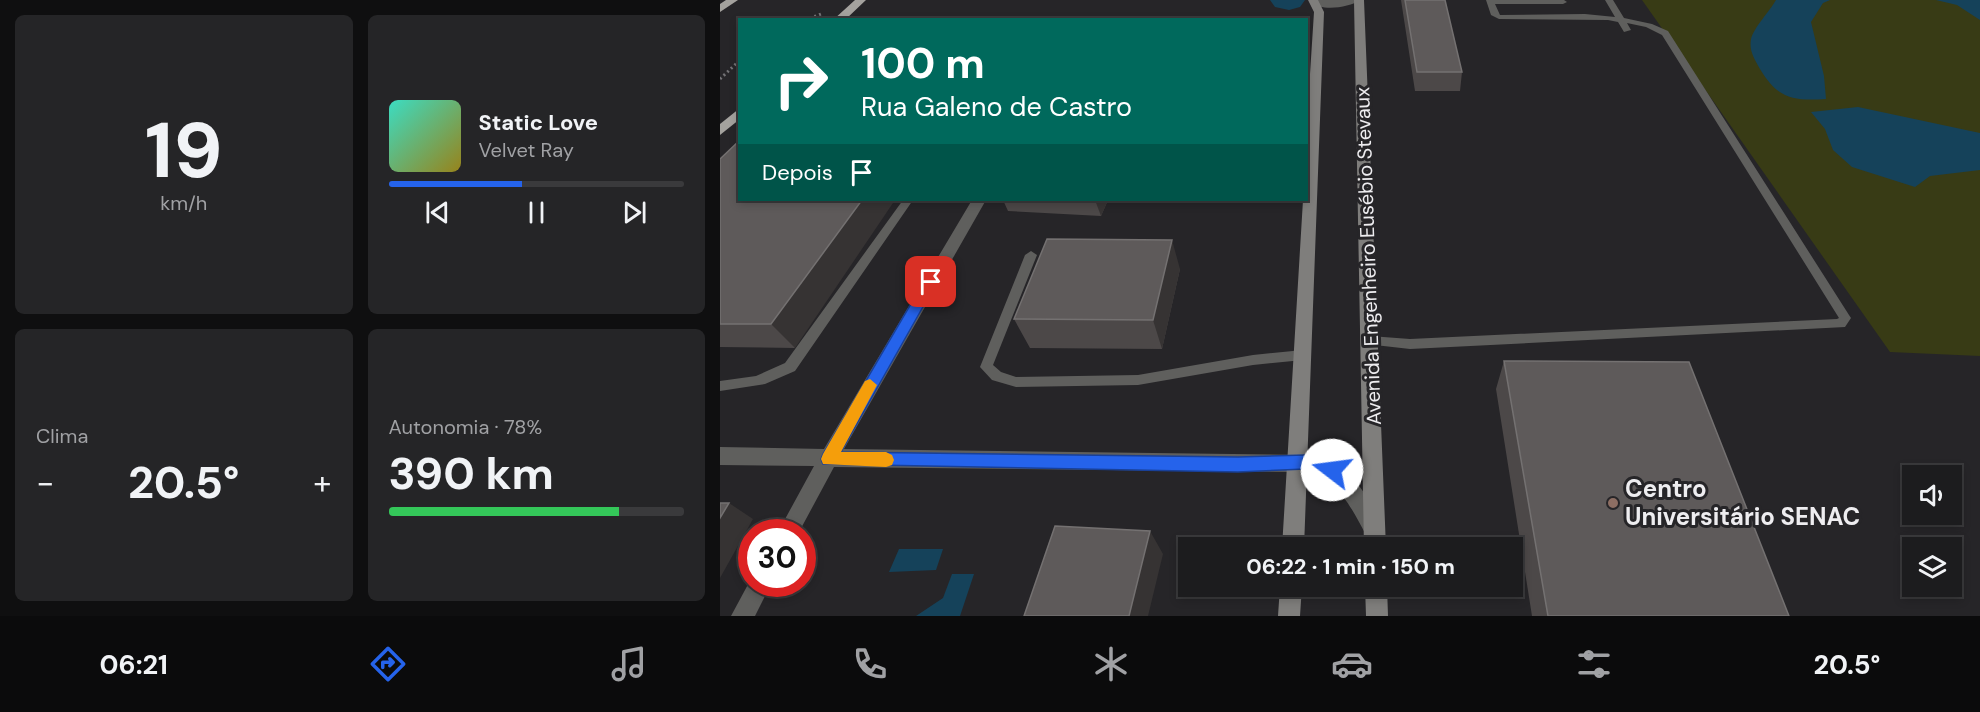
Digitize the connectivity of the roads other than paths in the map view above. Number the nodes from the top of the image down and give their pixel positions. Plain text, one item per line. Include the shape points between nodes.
1 (733, 0) edge
2 (861, 0) edge
3 (1357, 0) edge
4 (1609, 0) edge
5 (1315, 1) edge
6 (1490, 1) edge
7 (1563, 2) dead end
8 (720, 9) edge
9 (840, 18) edge
10 (1620, 19) junction
11 (1627, 30) dead end
12 (738, 114) edge
13 (720, 131) edge
14 (907, 201) edge
15 (978, 201) edge
16 (1030, 255) dead end
17 (1370, 341) junction
18 (1303, 355) junction
19 (720, 386) edge
20 (720, 456) edge
21 (829, 459) junction
22 (1299, 463) junction
23 (795, 519) edge
24 (1294, 537) edge
25 (1374, 537) edge
26 (1375, 537) edge
27 (753, 597) edge
28 (1290, 597) edge
29 (1376, 597) edge
30 (742, 616) edge
31 (1289, 616) edge
32 (1377, 616) edge

1 - 8 highway
2 - 9 highway
3 - 5 street via 1342,4
3 - 17 main road, Avenida Engenheiro Eusébio Stevaux
4 - 10 lane
5 - 18 main road via 1319,12
6 - 7 lane
6 - 10 lane via 1499,17
10 - 11 lane
10 - 17 lane via 1655,27 1669,37 1845,318 1841,324 1410,344
12 - 13 highway
14 - 19 lane via 790,367 753,384
15 - 21 street
16 - 18 lane via 986,368 997,376 1016,382 1137,380
17 - 26 main road, Avenida Engenheiro Eusébio Stevaux
18 - 22 main road
20 - 21 street
21 - 22 street
21 - 23 street
22 - 24 main road
22 - 25 street via 1315,463 1346,481 1358,497
27 - 30 street
28 - 31 main road
29 - 32 main road

